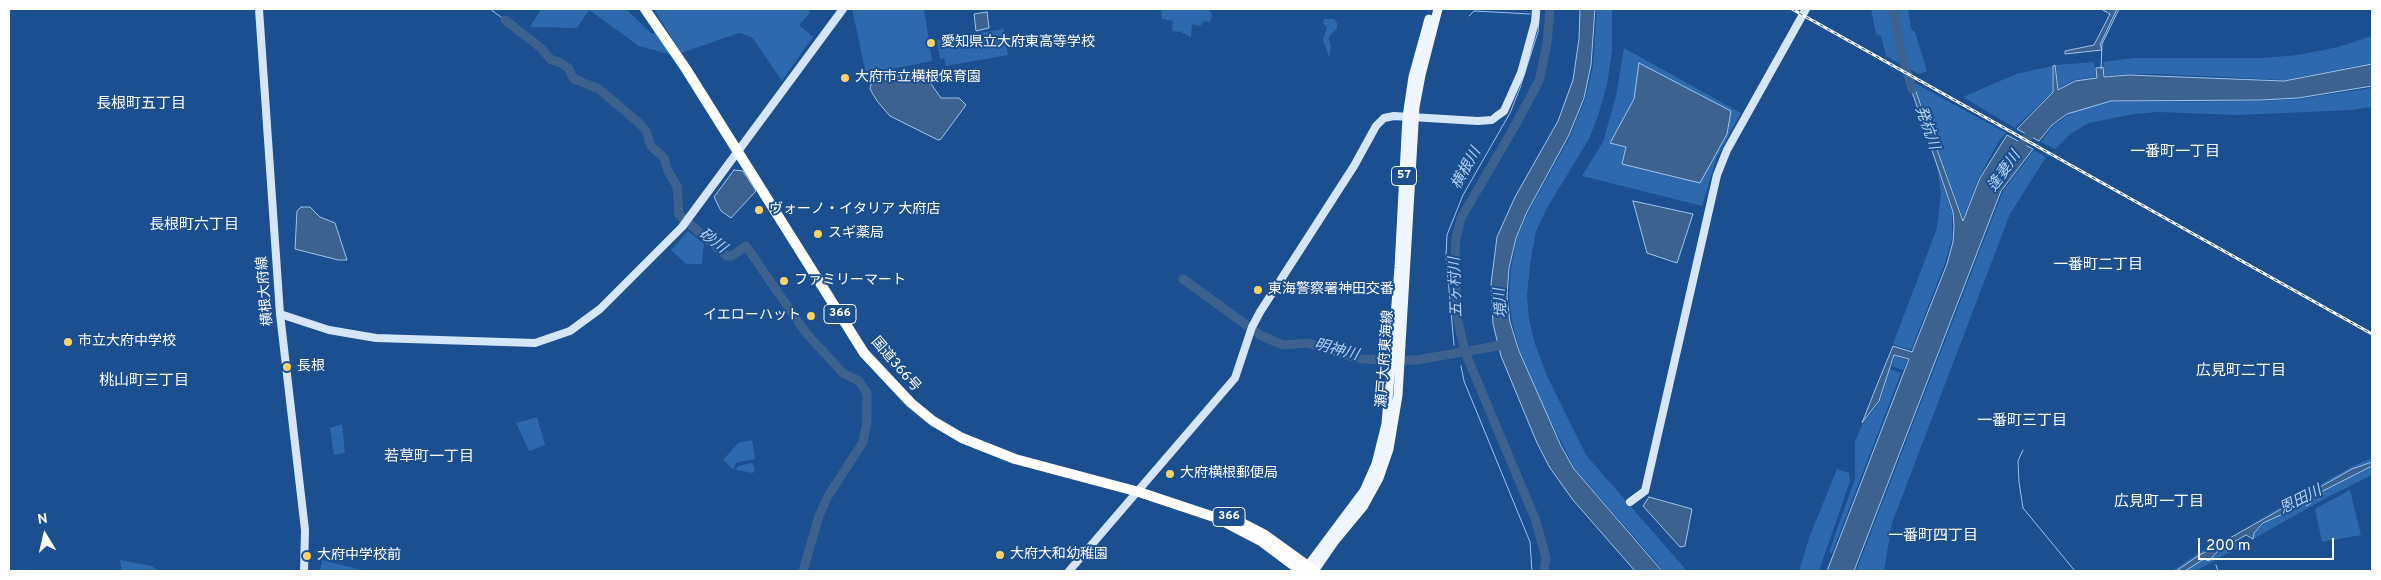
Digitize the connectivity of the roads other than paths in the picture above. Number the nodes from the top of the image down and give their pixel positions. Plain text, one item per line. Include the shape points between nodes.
1 (259, 9) edge
2 (645, 9) edge
3 (843, 9) edge
4 (1432, 9) edge
5 (1438, 9) edge
6 (1536, 9) edge
7 (1806, 9) edge
8 (1411, 118) junction
9 (737, 151) junction
10 (280, 314) junction
11 (1397, 345) junction
12 (1139, 492) junction
13 (1630, 502) dead end
14 (1309, 570) edge
15 (304, 571) edge
16 (1069, 571) edge

1 - 10 street, 横根大府線
2 - 9 highway, 国道366号 / 366
3 - 9 street
4 - 8 main road, 瀬戸大府東海線 / 57 via 1413,77
5 - 8 main road, 瀬戸大府東海線 / 57
6 - 8 street via 1521,73 1504,110 1486,121
7 - 13 street via 1727,150 1717,175 1645,491
8 - 11 main road, 瀬戸大府東海線 / 57
8 - 12 street via 1390,116 1376,126 1260,312 1235,378
9 - 10 street via 690,217 660,252 570,331 535,343 351,336
9 - 12 highway, 国道366号 / 366 via 864,353 910,403 962,438 1015,459
10 - 15 street, 横根大府線 via 306,530
11 - 14 main road, 瀬戸大府東海線 / 57 via 1391,366 1386,424 1369,482
11 - 14 main road, 瀬戸大府東海線 / 57 via 1400,372 1394,423 1379,478 1363,507
12 - 14 highway, 国道366号 / 366 via 1217,518
12 - 16 street

